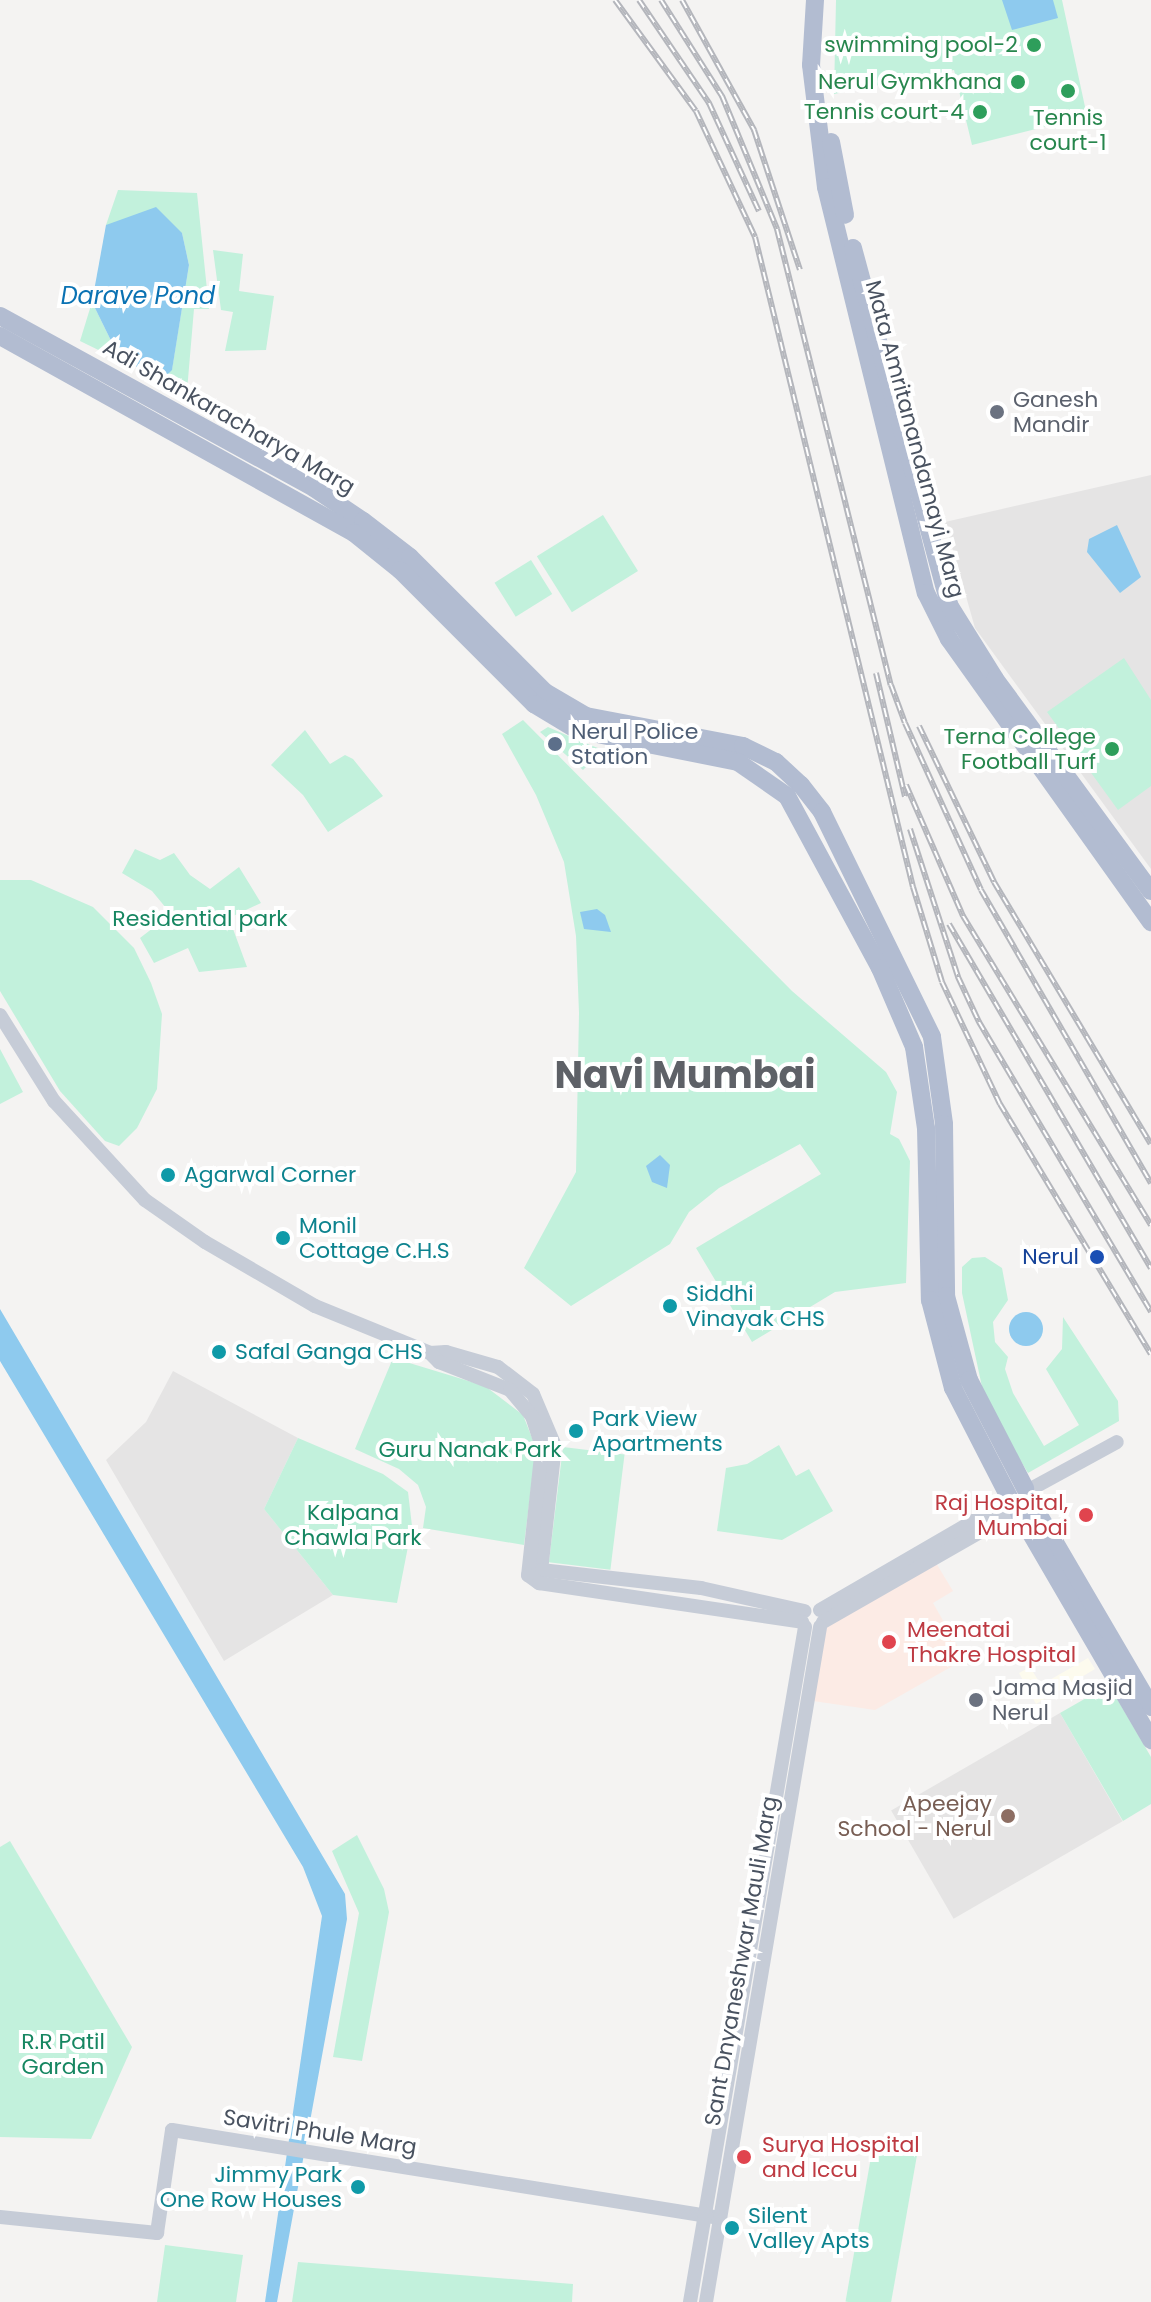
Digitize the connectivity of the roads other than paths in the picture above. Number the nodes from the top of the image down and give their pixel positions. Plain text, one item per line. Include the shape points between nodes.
1 (815, 0) edge
2 (827, 0) edge
3 (819, 84) junction
4 (0, 316) edge
5 (0, 336) edge
6 (540, 698) junction
7 (1151, 891) edge
8 (1151, 922) edge
9 (0, 1015) edge
10 (1022, 1500) junction
11 (812, 1620) junction
12 (1151, 1707) edge
13 (1151, 1740) edge
14 (712, 2216) junction
15 (0, 2217) edge
16 (690, 2302) edge
17 (706, 2302) edge

1 - 3 main road, Mata Amritanandamayi Marg
2 - 3 main road, Mata Amritanandamayi Marg
3 - 7 main road, Mata Amritanandamayi Marg via 843,210 949,605 995,679
3 - 8 main road, Mata Amritanandamayi Marg via 826,187 926,593 949,639
4 - 6 main road, Adi Shankaracharya Marg via 314,488 363,521 410,557
5 - 6 main road, Adi Shankaracharya Marg via 354,533
6 - 10 main road, Adi Shankaracharya Marg via 640,737 743,746 776,762 822,812 932,1037 940,1082 946,1296 969,1380
9 - 11 street via 54,1101 145,1200 315,1306 510,1390 532,1416 542,1447 528,1575 539,1583
10 - 10 street via 1117,1442
10 - 11 street
10 - 12 main road, Adi Shankaracharya Marg
10 - 13 main road, Adi Shankaracharya Marg
11 - 14 street, Sant Dnyaneshwar Mauli Marg
14 - 15 street, Savitri Phule Marg via 172,2130 157,2233
14 - 16 street, Sant Dnyaneshwar Mauli Marg
14 - 17 street, Sant Dnyaneshwar Mauli Marg

